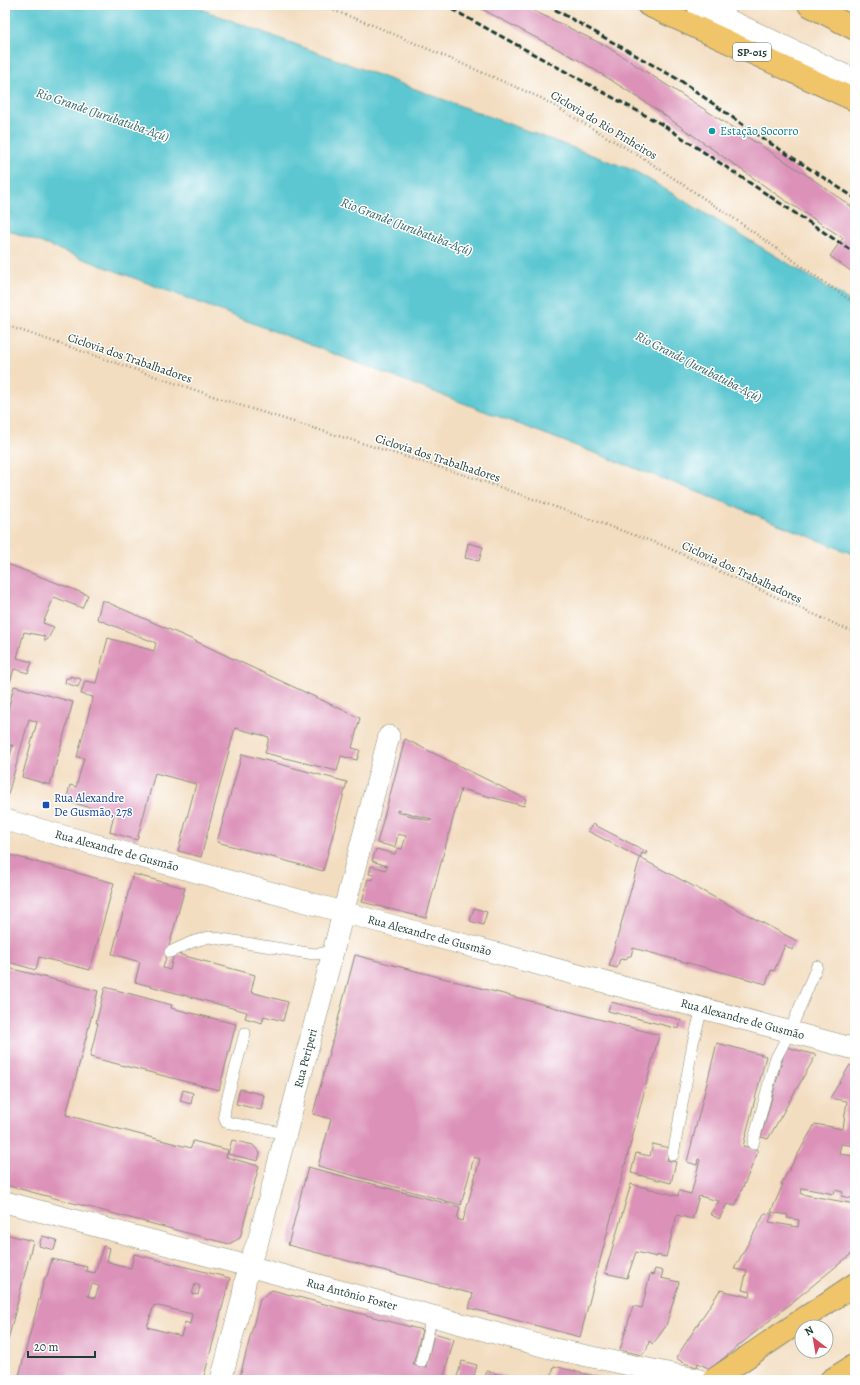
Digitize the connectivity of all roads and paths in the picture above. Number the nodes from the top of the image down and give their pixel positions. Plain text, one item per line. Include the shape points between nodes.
1 (319, 5) edge
2 (648, 5) edge
3 (697, 5) edge
4 (809, 5) edge
5 (855, 29) edge
6 (855, 80) edge
7 (855, 100) edge
8 (855, 304) edge
9 (5, 325) edge
10 (855, 633) edge
11 (389, 736) dead end
12 (5, 820) edge
13 (343, 912) junction
14 (170, 952) dead end
15 (333, 952) junction
16 (817, 966) dead end
17 (702, 1008) junction
18 (790, 1031) junction
19 (246, 1033) dead end
20 (855, 1049) edge
21 (286, 1134) junction
22 (753, 1144) dead end
23 (673, 1155) dead end
24 (5, 1202) edge
25 (248, 1266) junction
26 (855, 1284) edge
27 (432, 1316) junction
28 (421, 1362) dead end
29 (855, 1365) edge
30 (221, 1380) edge
31 (700, 1380) edge
32 (713, 1380) edge
33 (831, 1380) edge

1 - 8 path, Ciclovia do Rio Pinheiros via 375,26 541,98 659,169
2 - 7 main road, SP-015
3 - 6 street
4 - 5 main road
9 - 10 path, Ciclovia dos Trabalhadores via 236,404 474,478 654,542
11 - 13 street, Rua Periperi
12 - 13 street, Rua Alexandre de Gusmão
13 - 15 street, Rua Periperi
13 - 17 street, Rua Alexandre de Gusmão
14 - 15 lane via 209,937 314,954
15 - 21 street, Rua Periperi
16 - 18 lane
17 - 18 street, Rua Alexandre de Gusmão
17 - 23 lane via 693,1043
18 - 20 street, Rua Alexandre de Gusmão
18 - 22 lane via 775,1060
19 - 21 lane via 226,1104 226,1122
21 - 25 street, Rua Periperi via 258,1241
24 - 25 street, Rua Antônio Foster
25 - 27 street, Rua Antônio Foster
25 - 30 street, Rua Periperi
26 - 32 main road
27 - 28 lane
27 - 31 street, Rua Antônio Foster via 550,1348
29 - 33 main road

